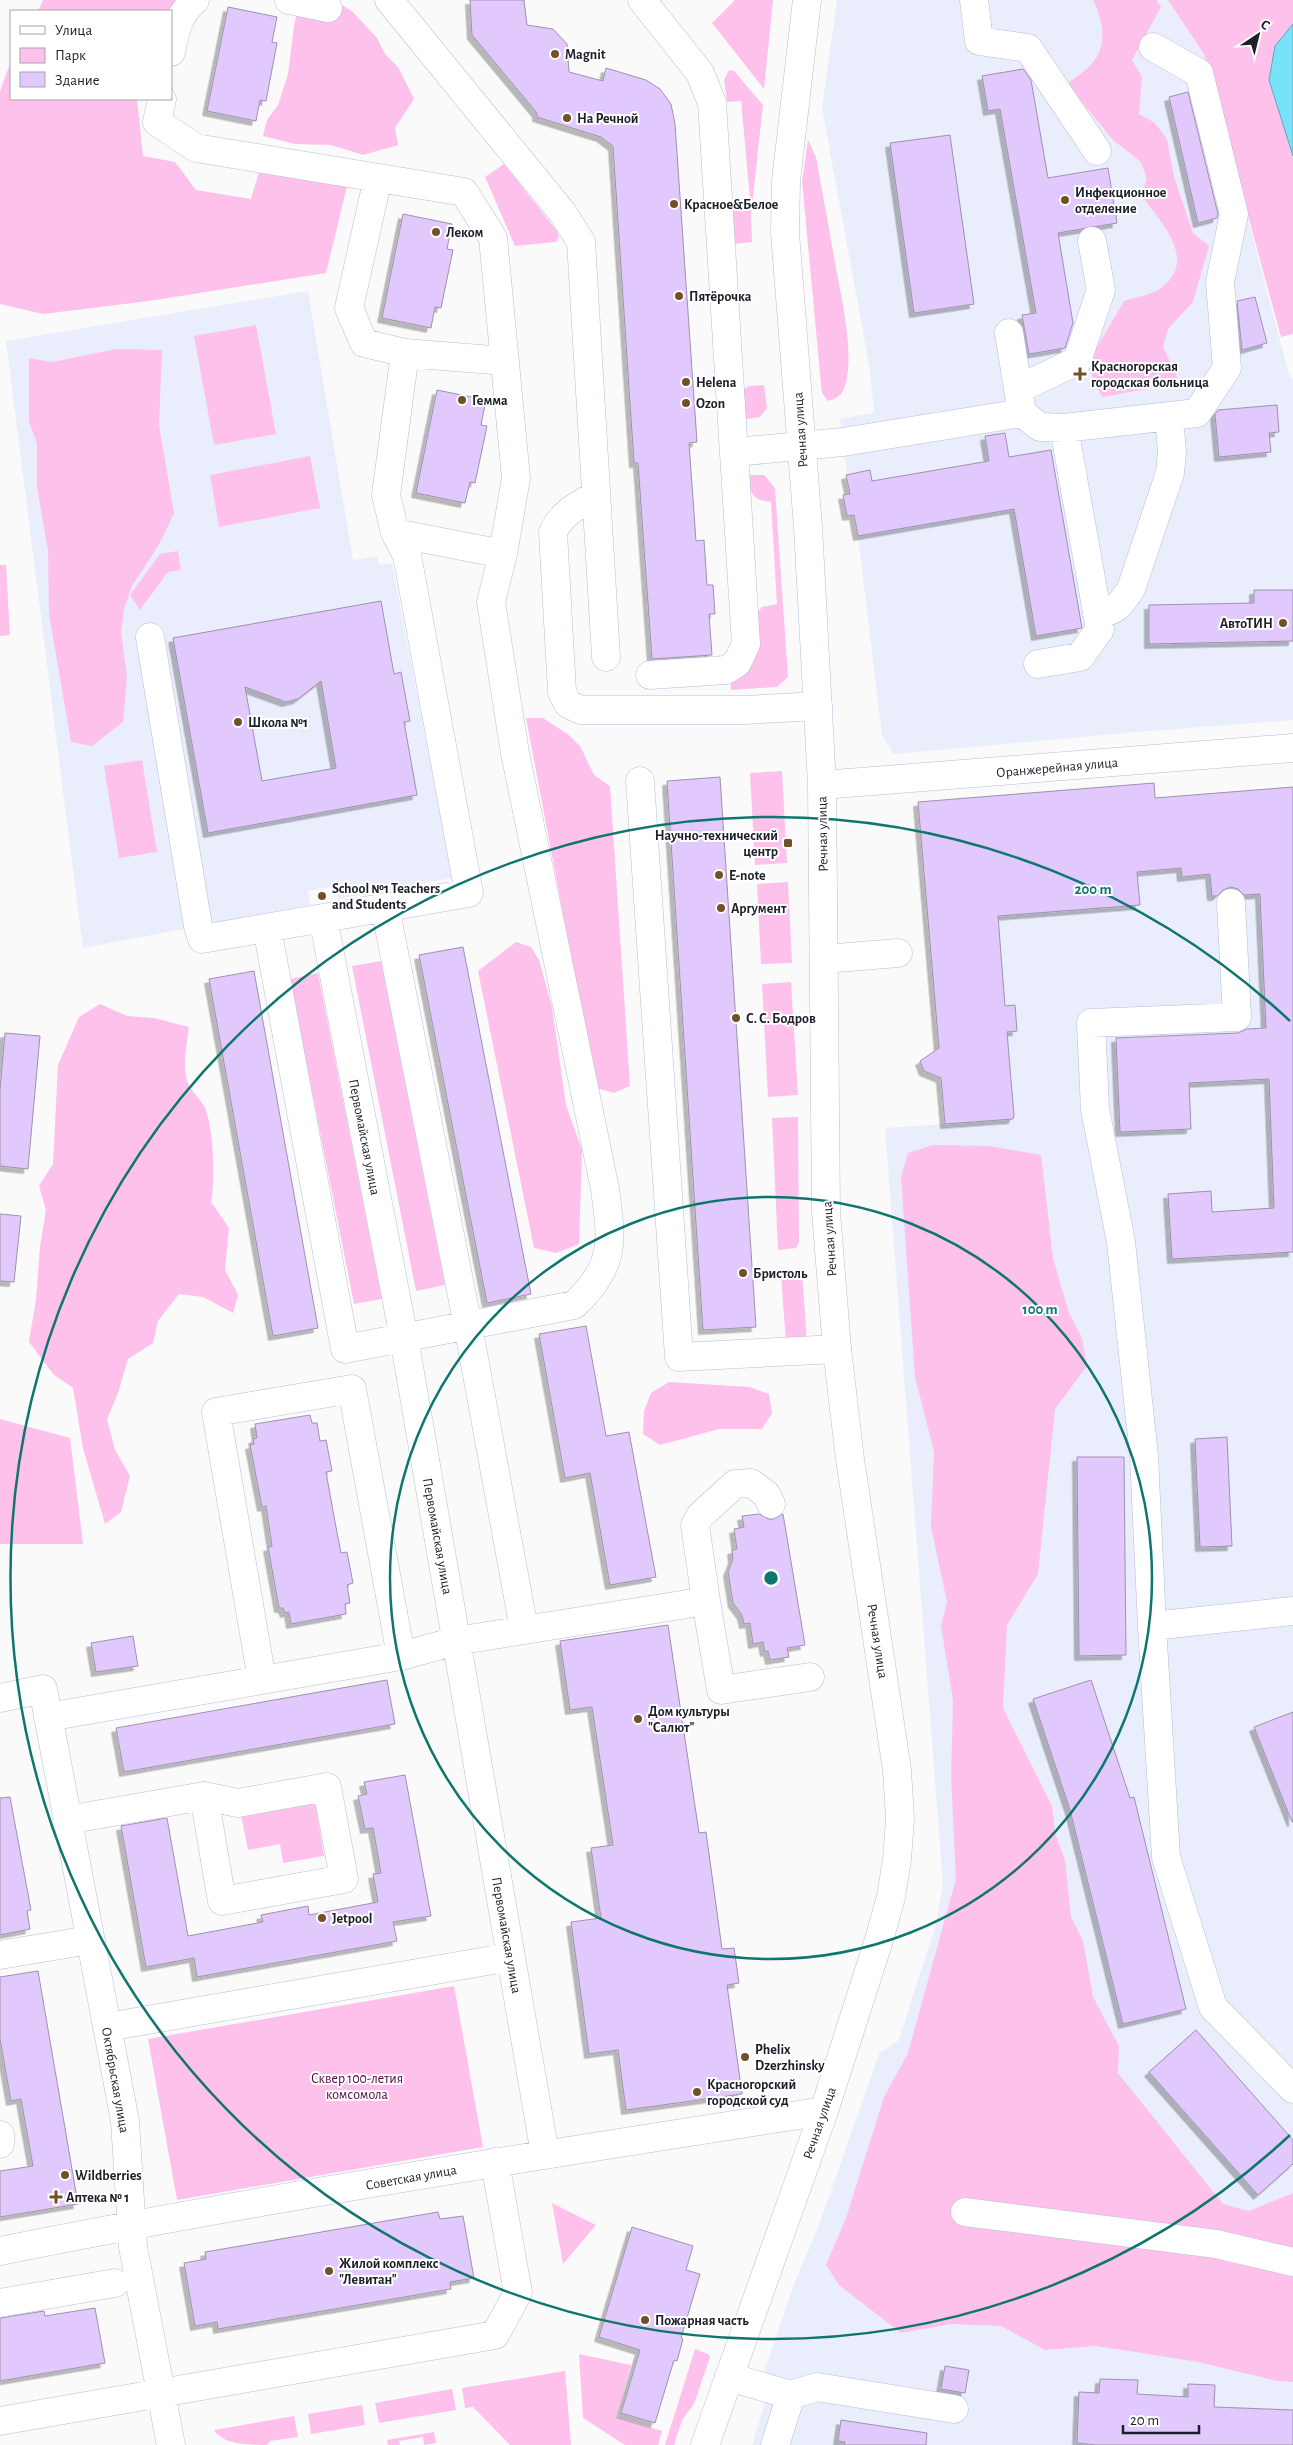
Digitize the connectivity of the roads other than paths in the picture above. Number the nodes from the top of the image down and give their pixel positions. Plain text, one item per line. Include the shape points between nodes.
1 (195, 0) edge
2 (289, 0) edge
3 (389, 0) edge
4 (642, 0) edge
5 (807, 0) edge
6 (974, 0) edge
7 (328, 8) dead end
8 (1153, 46) dead end
9 (172, 47) edge
10 (162, 100) edge
11 (1097, 151) dead end
12 (378, 178) junction
13 (1092, 241) dead end
14 (1009, 334) dead end
15 (405, 353) junction
16 (505, 361) junction
17 (1020, 401) junction
18 (1169, 416) junction
19 (1064, 428) junction
20 (801, 447) junction
21 (735, 452) junction
22 (596, 495) junction
23 (394, 533) junction
24 (503, 554) junction
25 (1097, 614) junction
26 (150, 637) dead end
27 (606, 656) dead end
28 (1038, 664) dead end
29 (650, 674) dead end
30 (818, 706) junction
31 (1293, 748) edge
32 (640, 781) dead end
33 (822, 785) junction
34 (1232, 903) dead end
35 (385, 907) junction
36 (323, 918) junction
37 (267, 928) junction
38 (898, 953) dead end
39 (824, 959) junction
40 (468, 1326) junction
41 (404, 1338) junction
42 (345, 1349) junction
43 (837, 1349) junction
44 (352, 1389) junction
45 (770, 1504) dead end
46 (706, 1601) junction
47 (1293, 1611) edge
48 (1152, 1626) junction
49 (524, 1629) junction
50 (456, 1641) junction
51 (401, 1656) junction
52 (810, 1678) dead end
53 (262, 1680) junction
54 (0, 1698) edge
55 (48, 1717) junction
56 (204, 1796) junction
57 (67, 1820) junction
58 (90, 1940) junction
59 (0, 1956) edge
60 (510, 1957) junction
61 (106, 2027) junction
62 (1293, 2089) edge
63 (824, 2111) junction
64 (0, 2135) edge
65 (0, 2144) edge
66 (545, 2154) junction
67 (495, 2162) junction
68 (965, 2212) dead end
69 (132, 2225) junction
70 (0, 2251) edge
71 (1293, 2262) edge
72 (115, 2282) dead end
73 (0, 2303) edge
74 (729, 2376) junction
75 (161, 2392) junction
76 (790, 2395) junction
77 (954, 2409) dead end
78 (0, 2421) edge
79 (171, 2445) edge
80 (705, 2445) edge
81 (776, 2445) edge

1 - 9 main road via 186,8 176,28
2 - 7 main road
3 - 22 main road via 562,212 581,242
4 - 21 main road via 700,72 712,103
5 - 20 main road, Речная улица via 786,181 785,232
6 - 11 main road via 979,41 1028,48
8 - 18 main road via 1200,73 1234,214 1220,282 1227,368 1197,413
10 - 12 main road via 157,122 196,148
12 - 15 main road via 349,308 364,343
12 - 16 main road via 464,192 493,238
13 - 17 main road via 1101,290 1078,361
14 - 17 main road
15 - 16 main road
15 - 23 main road via 386,495
16 - 24 main road via 516,478
17 - 19 main road via 1040,427
17 - 20 main road via 843,442
18 - 19 main road
18 - 25 main road via 1170,473 1131,590 1112,612
19 - 25 main road
20 - 21 main road
20 - 30 main road, Речная улица
21 - 29 main road via 746,644 743,654 726,670
22 - 27 main road
22 - 30 main road via 570,510 553,532 562,692 568,704 581,710 744,710
23 - 24 main road
23 - 35 main road via 407,556 469,893
24 - 40 main road via 491,602 515,753 603,1180 611,1236 606,1264 590,1290 574,1305
25 - 28 main road via 1100,629 1080,657
26 - 37 main road via 202,939
30 - 33 main road, Речная улица
31 - 33 main road, Оранжерейная улица
32 - 43 main road via 679,1357
33 - 39 main road, Речная улица
34 - 48 main road via 1236,1017 1091,1023 1095,1109 1121,1242 1144,1456
35 - 36 main road
35 - 40 main road
36 - 37 main road
36 - 41 main road, Первомайская улица
37 - 42 main road
38 - 39 main road
39 - 43 main road, Речная улица via 826,1212
40 - 41 main road
40 - 49 main road
41 - 42 main road
41 - 50 main road, Первомайская улица
42 - 44 main road
43 - 63 main road, Речная улица via 850,1459 897,1770 900,1819 891,1897
44 - 51 main road
44 - 53 main road via 216,1412
45 - 46 main road via 766,1494 751,1482 735,1484 700,1516 695,1525
46 - 49 main road
46 - 52 main road via 721,1690
47 - 48 main road
48 - 62 main road via 1166,1857 1213,2008
49 - 50 main road
50 - 51 main road
50 - 60 main road, Первомайская улица
51 - 53 main road
53 - 55 main road
54 - 55 main road, Октябрьская улица via 43,1689
55 - 57 main road, Октябрьская улица
56 - 56 main road via 238,1803 327,1787 344,1880 222,1901
56 - 57 main road
57 - 58 main road, Октябрьская улица
58 - 59 main road
58 - 61 main road, Октябрьская улица
60 - 61 main road
60 - 66 main road, Первомайская улица
61 - 69 main road, Октябрьская улица via 125,2121
63 - 66 main road, Советская улица
63 - 74 main road, Речная улица
64 - 65 main road
66 - 67 main road, Советская улица
67 - 69 main road, Советская улица
67 - 75 main road via 518,2293 495,2335
68 - 71 main road via 1216,2244
69 - 70 main road, Советская улица
69 - 75 main road, Октябрьская улица
72 - 73 main road
74 - 76 main road
74 - 80 main road, Речная улица
75 - 78 main road
75 - 79 main road, Октябрьская улица
76 - 77 main road via 817,2387
76 - 81 main road

